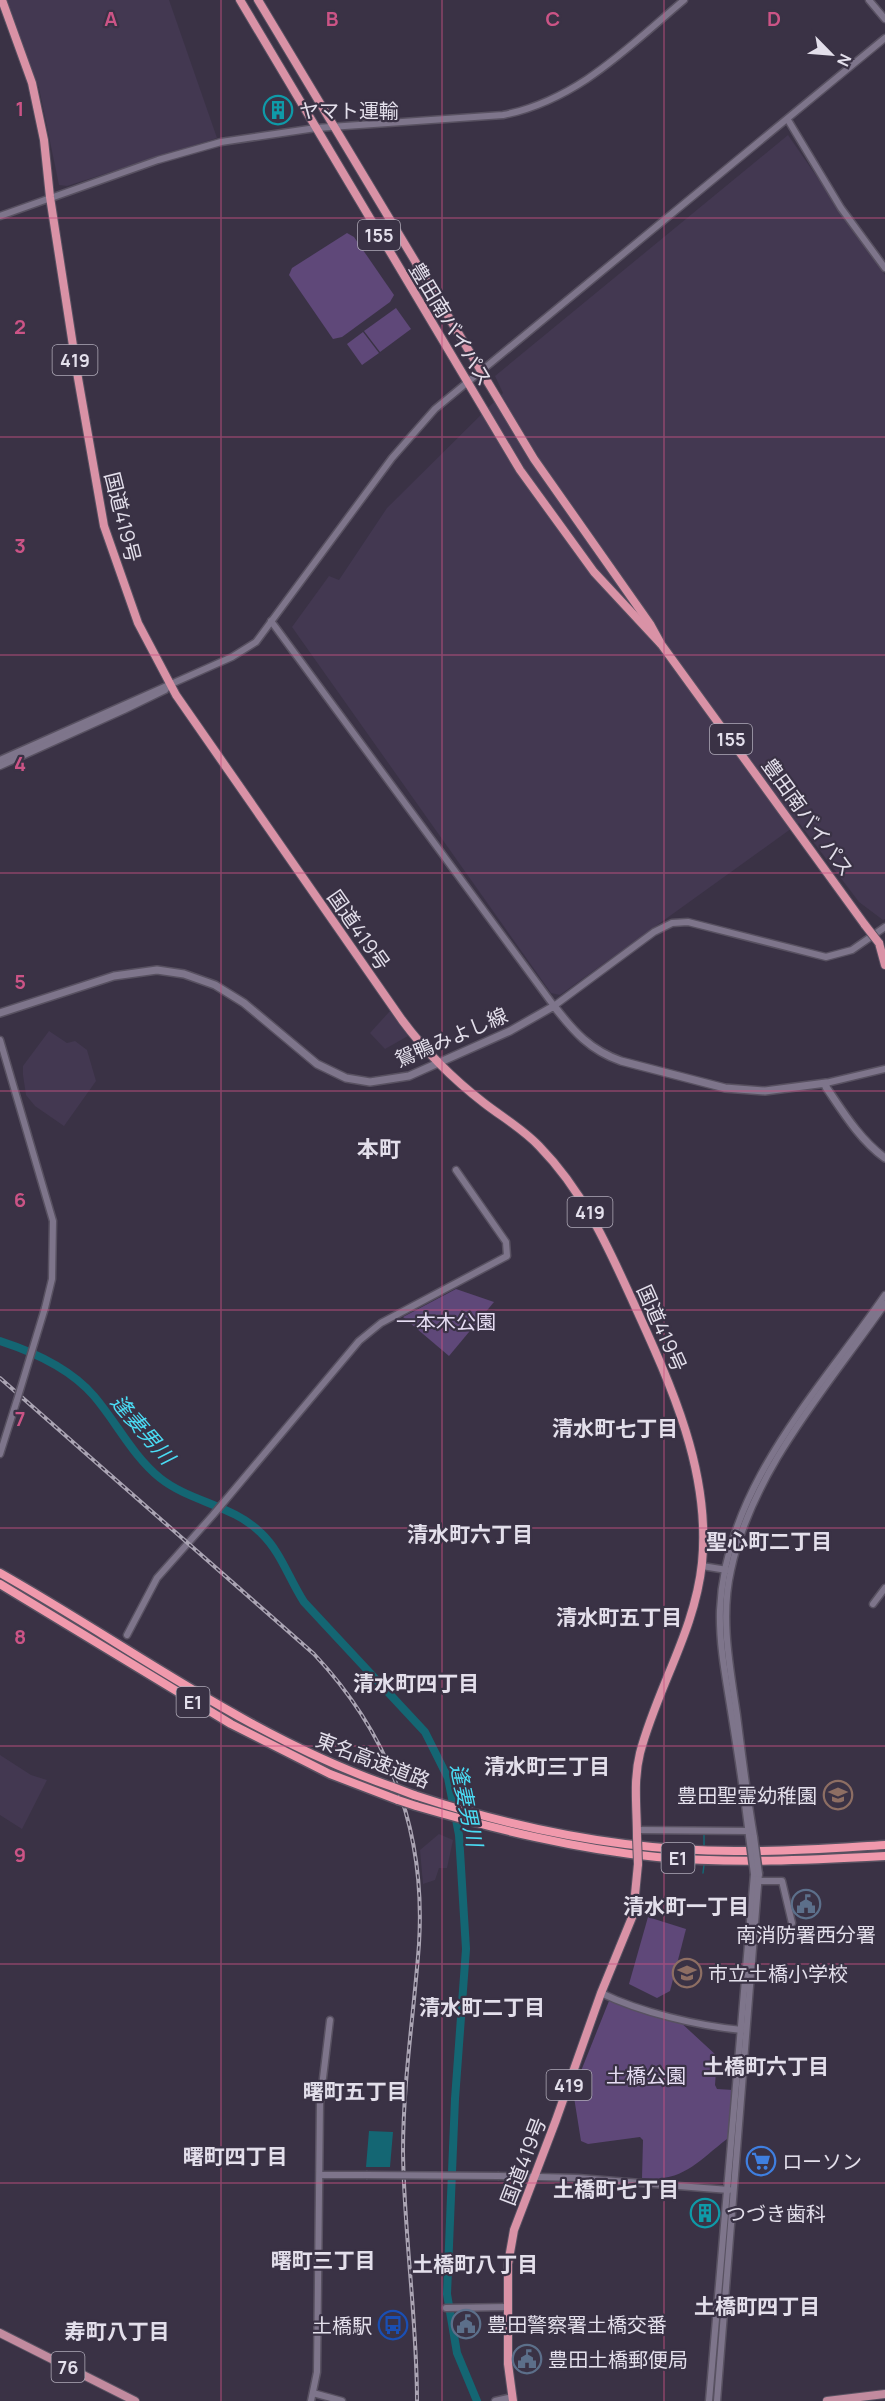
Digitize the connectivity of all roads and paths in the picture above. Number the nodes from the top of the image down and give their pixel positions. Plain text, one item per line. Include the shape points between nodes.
1 (2, 0) edge
2 (240, 0) edge
3 (258, 0) edge
4 (684, 0) edge
5 (869, 0) edge
6 (885, 19) edge
7 (885, 38) edge
8 (788, 120) junction
9 (316, 128) junction
10 (334, 128) junction
11 (50, 197) junction
12 (0, 216) edge
13 (885, 268) edge
14 (480, 372) junction
15 (467, 383) junction
16 (271, 621) junction
17 (661, 644) junction
18 (170, 684) junction
19 (0, 760) edge
20 (0, 766) edge
21 (885, 927) edge
22 (883, 947) edge
23 (885, 965) edge
24 (554, 1006) junction
25 (0, 1013) edge
26 (0, 1040) edge
27 (439, 1063) junction
28 (885, 1069) edge
29 (826, 1083) junction
30 (885, 1158) edge
31 (456, 1170) dead end
32 (885, 1295) edge
33 (885, 1304) edge
34 (0, 1454) edge
35 (702, 1566) junction
36 (727, 1570) junction
37 (0, 1573) edge
38 (0, 1584) edge
39 (885, 1588) edge
40 (873, 1604) dead end
41 (127, 1635) dead end
42 (442, 1809) junction
43 (474, 1818) junction
44 (637, 1833) junction
45 (751, 1834) junction
46 (885, 1845) edge
47 (885, 1856) edge
48 (758, 1875) junction
49 (792, 1923) dead end
50 (601, 1993) junction
51 (330, 2020) dead end
52 (742, 2030) junction
53 (320, 2175) junction
54 (534, 2177) junction
55 (730, 2190) junction
56 (446, 2307) dead end
57 (508, 2307) junction
58 (0, 2333) edge
59 (313, 2394) junction
60 (885, 2394) edge
61 (512, 2399) edge
62 (135, 2401) edge
63 (311, 2401) edge
64 (342, 2401) edge
65 (495, 2401) edge
66 (709, 2401) edge
67 (717, 2401) edge
68 (827, 2401) edge

1 - 11 highway, 国道419号 / 419 via 33,82
2 - 9 highway, 豊田南バイパス / 155
3 - 10 highway, 豊田南バイパス / 155
4 - 10 street via 590,78 552,101 503,115
5 - 6 street
7 - 8 street
8 - 13 street via 841,208
8 - 14 street
9 - 10 street
9 - 11 street via 232,140 184,152
9 - 15 highway, 豊田南バイパス / 155
10 - 14 highway, 豊田南バイパス / 155
11 - 12 street
11 - 18 highway, 国道419号 / 419 via 104,526 138,623
14 - 15 street
14 - 17 highway, 豊田南バイパス / 155 via 534,459
15 - 16 street via 424,419
15 - 17 highway, 豊田南バイパス / 155 via 520,470 594,572
16 - 18 street via 249,647
16 - 24 street
17 - 22 highway, 豊田南バイパス / 155, bridge
18 - 19 street
18 - 20 street via 124,710
18 - 27 highway, 国道419号 / 419 via 402,1020
21 - 24 street via 852,950 826,957 688,922 672,923
22 - 23 highway, 155
24 - 27 main road, 鴛鴨みよし線
24 - 29 main road via 583,1041 621,1061 725,1088 765,1091
25 - 27 main road, 鴛鴨みよし線 via 114,976 157,970 215,985 244,1003 317,1064 340,1075 383,1081 409,1076
26 - 34 street, bridge via 53,1221 52,1279
27 - 35 highway, 国道419号 / 419 via 537,1144 576,1188 592,1215 653,1346 688,1437 699,1486
28 - 29 street
29 - 30 main road via 853,1126
31 - 41 street via 506,1242 505,1258 371,1330 359,1341 157,1578
32 - 36 street via 770,1457 744,1507
33 - 36 street via 771,1466
35 - 36 street
35 - 44 highway, 国道419号 / 419 via 682,1643 640,1754 635,1796
36 - 45 street via 729,1662
37 - 42 highway, 東名高速道路 / E1, bridge via 235,1716 334,1766
38 - 42 highway, 東名高速道路 / E1, bridge via 231,1724 330,1774 416,1806
39 - 40 street
42 - 43 highway, 東名高速道路 / E1
43 - 46 highway, 東名高速道路 / E1 via 591,1839 680,1849 736,1851
43 - 47 highway, 東名高速道路 / E1 via 555,1841 656,1857 736,1860
44 - 45 street
44 - 50 highway, 国道419号 / 419, bridge via 633,1915
45 - 48 street, bridge
48 - 49 street via 782,1881
48 - 52 street
48 - 55 street
50 - 52 street via 665,2014
50 - 54 highway, 国道419号 / 419
51 - 53 street via 320,2103
52 - 55 street
53 - 54 street, bridge
53 - 59 street via 317,2372
54 - 55 street
54 - 57 highway, 国道419号 / 419 via 513,2230
55 - 66 street
55 - 67 street
56 - 57 street
57 - 61 highway, 国道419号 / 419
58 - 62 main road, 76
59 - 63 street
59 - 64 street
60 - 68 main road
61 - 65 street

